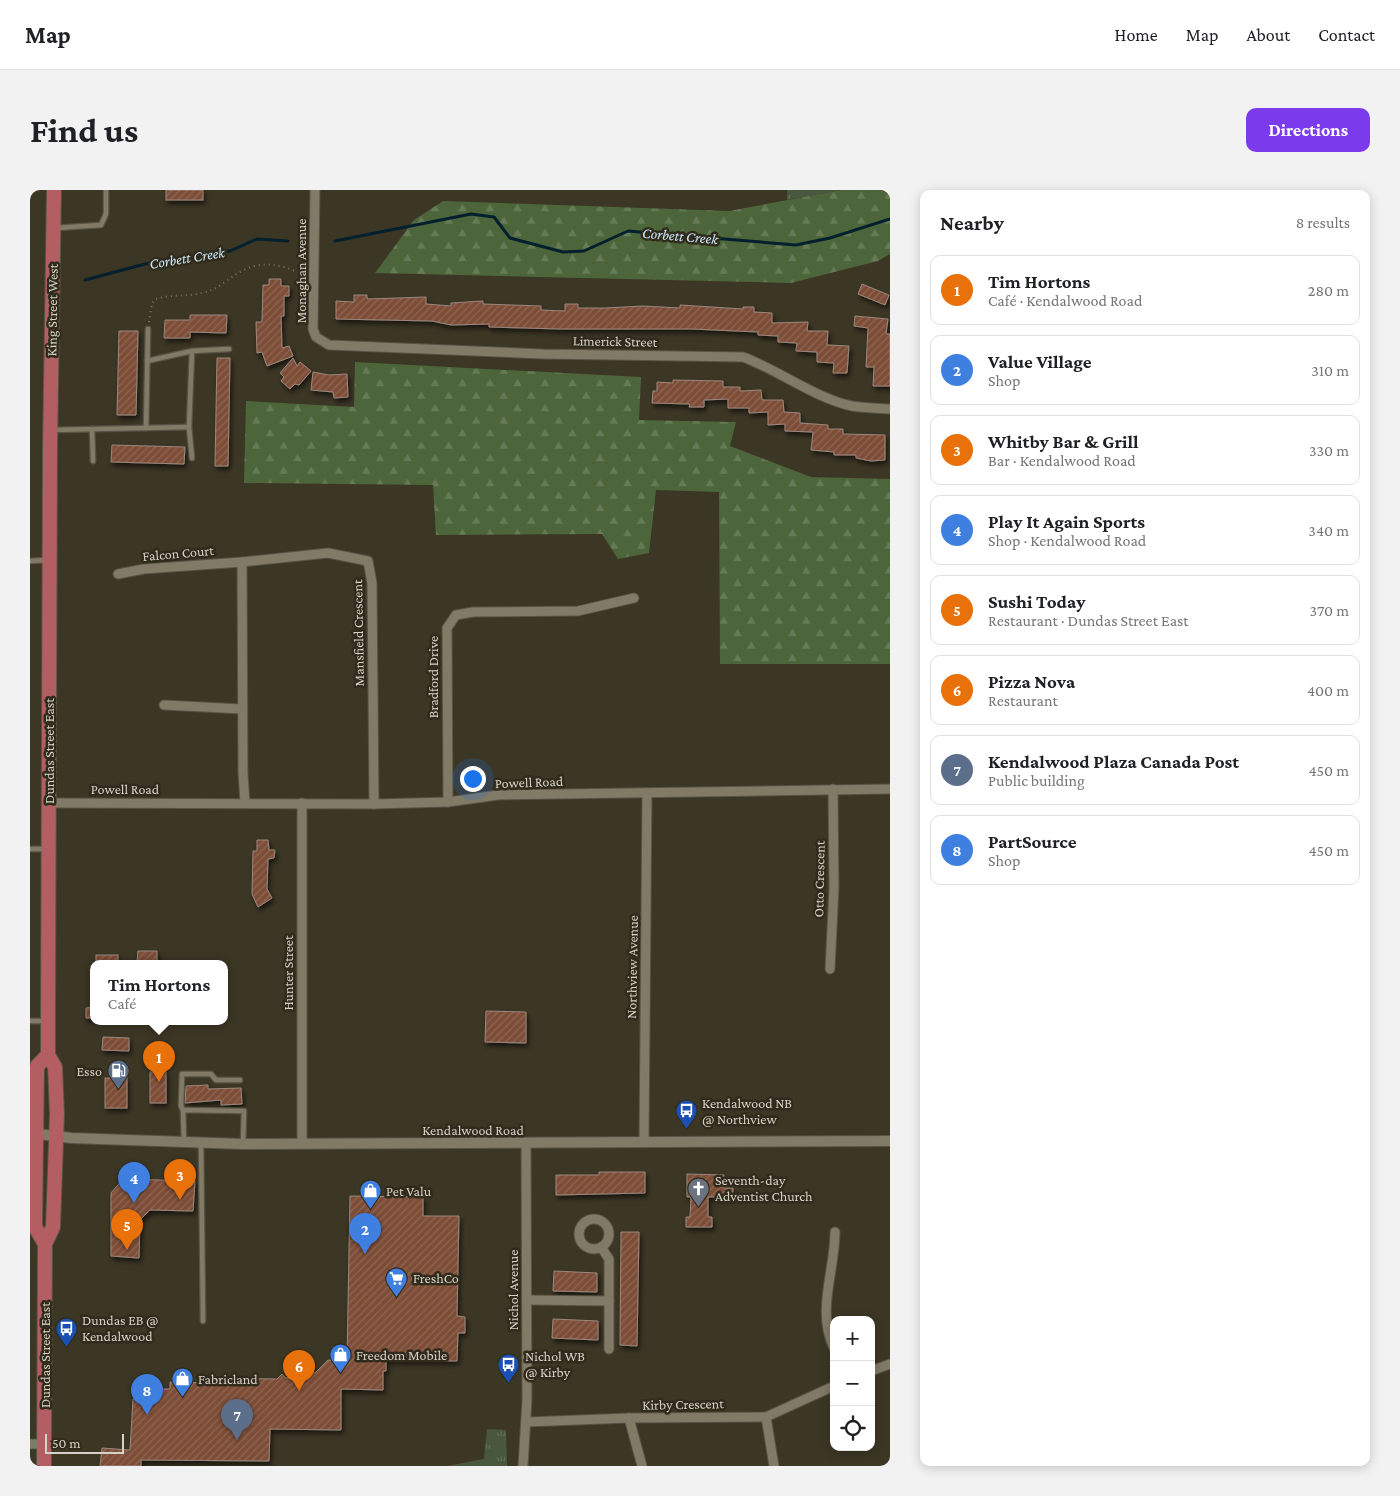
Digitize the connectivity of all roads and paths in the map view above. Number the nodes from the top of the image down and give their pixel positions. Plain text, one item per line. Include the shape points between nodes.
1 (54, 190) edge
2 (106, 190) edge
3 (315, 190) edge
4 (54, 228) junction
5 (314, 280) junction
6 (148, 329) joint
7 (329, 345) joint
8 (229, 349) dead end
9 (192, 351) junction
10 (147, 361) junction
11 (890, 409) edge
12 (189, 427) junction
13 (92, 428) junction
14 (146, 428) junction
15 (50, 430) junction
16 (50, 448) joint
17 (192, 458) dead end
18 (93, 461) dead end
19 (30, 560) edge
20 (50, 560) junction
21 (242, 562) junction
22 (118, 574) dead end
23 (634, 598) dead end
24 (164, 705) dead end
25 (242, 710) junction
26 (834, 789) junction
27 (890, 789) edge
28 (647, 793) junction
29 (448, 802) junction
30 (49, 803) junction
31 (245, 803) junction
32 (302, 803) junction
33 (374, 804) junction
34 (49, 848) junction
35 (30, 849) edge
36 (830, 969) dead end
37 (30, 1021) edge
38 (48, 1021) junction
39 (48, 1055) junction
40 (240, 1080) dead end
41 (183, 1110) junction
42 (34, 1133) edge
43 (57, 1136) junction
44 (890, 1141) edge
45 (184, 1142) junction
46 (644, 1142) junction
47 (201, 1143) junction
48 (302, 1143) junction
49 (243, 1144) junction
50 (526, 1144) junction
51 (33, 1207) edge
52 (835, 1232) dead end
53 (45, 1244) junction
54 (601, 1247) dead end
55 (527, 1300) junction
56 (609, 1301) junction
57 (203, 1321) dead end
58 (830, 1335) edge
59 (609, 1349) dead end
60 (890, 1364) edge
61 (875, 1370) edge
62 (830, 1388) edge
63 (766, 1417) junction
64 (629, 1418) junction
65 (526, 1422) junction
66 (37, 1444) edge
67 (44, 1466) edge
68 (523, 1466) edge
69 (642, 1466) edge
70 (774, 1466) edge

1 - 4 main road, King Street West
2 - 4 lane via 106,214 101,225
3 - 5 street, Monaghan Avenue
4 - 15 main road, King Street West
5 - 6 path via 291,268 258,265 245,269 210,291 156,299 152,303
5 - 7 street, Monaghan Avenue via 314,329 316,336
6 - 10 lane
7 - 11 street, Limerick Street via 543,354 743,357 836,401 852,406
8 - 9 lane
9 - 10 lane
9 - 12 lane
10 - 14 lane
12 - 14 lane
12 - 17 lane
13 - 14 lane
13 - 15 lane
13 - 18 lane
15 - 16 main road, King Street West
16 - 20 main road, Dundas Street East
19 - 20 lane
20 - 30 main road, Dundas Street East
21 - 22 street, Falcon Court via 144,568
21 - 25 street
21 - 33 street, Mansfield Crescent via 328,553 368,561 372,583
23 - 29 street, Bradford Drive via 578,611 456,615 447,628
24 - 25 street
25 - 31 street
26 - 27 street, Powell Road
26 - 28 street, Powell Road
26 - 36 street, Otto Crescent
28 - 29 street, Powell Road via 498,795
28 - 46 street, Northview Avenue
29 - 33 street, Powell Road
30 - 31 street, Powell Road
30 - 34 main road, Dundas Street East
31 - 32 street, Powell Road
32 - 33 street, Powell Road
32 - 48 street, Hunter Street
34 - 35 lane
34 - 38 main road, Dundas Street East
37 - 38 lane
38 - 39 main road, Dundas Street East
39 - 42 main road, Dundas Street East via 38,1066
39 - 43 main road, Dundas Street East via 55,1067
40 - 41 lane via 216,1080 211,1074 182,1074 180,1106
41 - 45 lane
41 - 49 lane via 244,1110
42 - 43 street, Kendalwood Road
42 - 51 main road, Dundas Street East
43 - 45 street, Kendalwood Road
43 - 53 main road, Dundas Street East via 53,1227
44 - 46 street, Kendalwood Road
45 - 47 street, Kendalwood Road
46 - 50 street, Kendalwood Road
47 - 49 street, Kendalwood Road
47 - 57 lane
48 - 49 street, Kendalwood Road
48 - 50 street, Kendalwood Road
50 - 55 street, Nichol Avenue
51 - 53 main road, Dundas Street East via 35,1227
52 - 58 street via 835,1252 825,1305
53 - 66 main road, Dundas Street East
54 - 56 street via 608,1258
55 - 56 street
55 - 65 street, Nichol Avenue
56 - 59 street
60 - 61 street
62 - 63 street, Kirby Crescent
63 - 64 street, Kirby Crescent
63 - 70 street
64 - 65 street, Kirby Crescent
64 - 69 street
65 - 68 street, Nichol Avenue
66 - 67 main road, Dundas Street East

